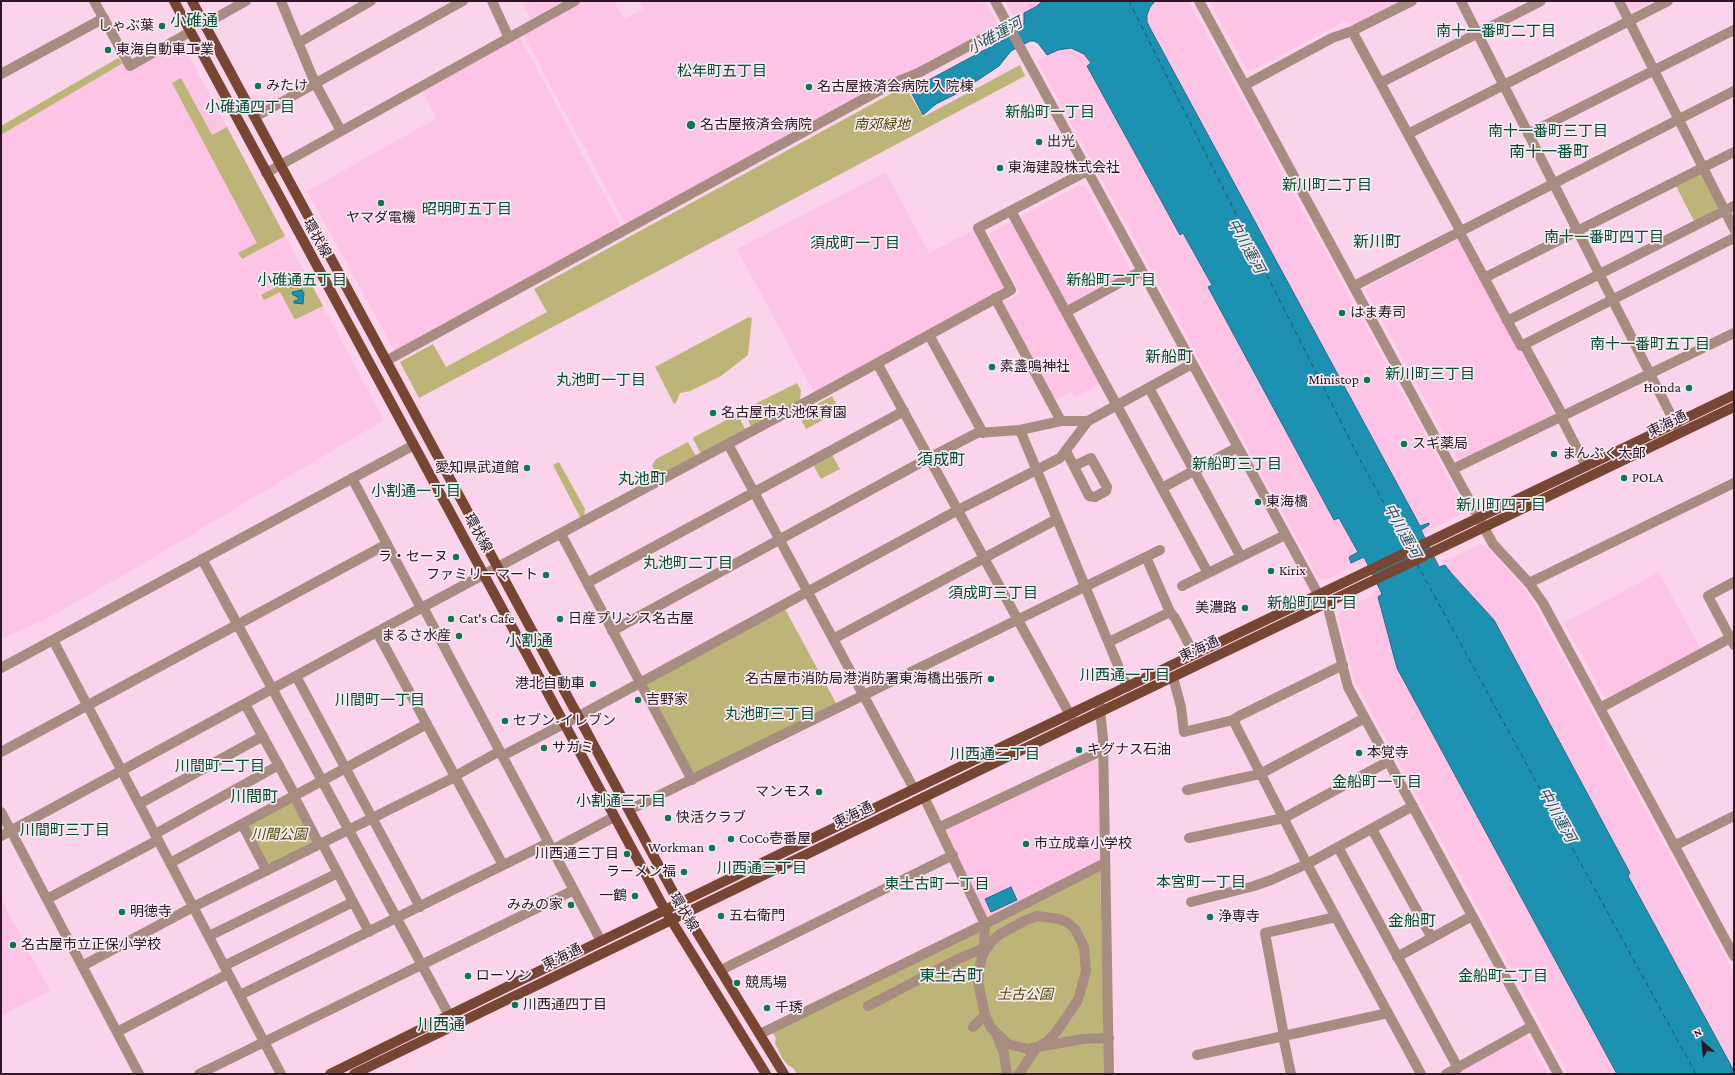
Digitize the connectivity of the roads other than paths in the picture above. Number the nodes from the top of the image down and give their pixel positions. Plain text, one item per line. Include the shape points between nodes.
1 (94, 1) edge
2 (174, 1) edge
3 (192, 1) edge
4 (246, 1) edge
5 (281, 1) edge
6 (371, 1) edge
7 (462, 1) edge
8 (492, 1) edge
9 (575, 1) edge
10 (995, 1) edge
11 (1200, 1) edge
12 (1412, 1) edge
13 (1461, 1) edge
14 (1541, 1) edge
15 (1619, 1) edge
16 (1668, 1) edge
17 (104, 18) junction
18 (1629, 21) junction
19 (205, 24) junction
20 (1009, 27) junction
21 (1734, 30) edge
22 (1352, 31) junction
23 (190, 32) junction
24 (1477, 34) junction
25 (509, 38) junction
26 (298, 43) junction
27 (1654, 70) junction
28 (1, 74) edge
29 (1380, 83) junction
30 (315, 84) junction
31 (1245, 84) junction
32 (1503, 85) junction
33 (1734, 90) edge
34 (255, 117) junction
35 (1678, 118) junction
36 (341, 131) junction
37 (1408, 134) junction
38 (1528, 134) junction
39 (1734, 152) edge
40 (281, 165) junction
41 (1703, 168) junction
42 (1087, 171) junction
43 (266, 173) junction
44 (1553, 183) junction
45 (1729, 208) edge
46 (1011, 211) junction
47 (1734, 229) edge
48 (1459, 231) junction
49 (1578, 231) junction
50 (1734, 238) edge
51 (1141, 270) junction
52 (1600, 274) junction
53 (1484, 278) junction
54 (1354, 286) junction
55 (995, 298) junction
56 (1613, 300) junction
57 (1066, 312) junction
58 (1507, 321) junction
59 (1734, 333) edge
60 (928, 335) junction
61 (1524, 345) junction
62 (386, 361) junction
63 (877, 363) junction
64 (1192, 364) junction
65 (1650, 374) junction
66 (1149, 388) junction
67 (1734, 394) edge
68 (1117, 405) junction
69 (1734, 407) edge
70 (904, 411) junction
71 (1562, 417) junction
72 (1060, 421) junction
73 (1088, 421) junction
74 (1675, 423) junction
75 (1020, 430) junction
76 (984, 433) junction
77 (1680, 434) junction
78 (728, 444) junction
79 (414, 445) junction
80 (1238, 447) junction
81 (1066, 451) junction
82 (930, 458) junction
83 (1074, 466) dead end
84 (1586, 466) junction
85 (1453, 469) junction
86 (1036, 470) junction
87 (1194, 471) junction
88 (352, 478) junction
89 (1734, 483) edge
90 (1162, 488) junction
91 (754, 492) junction
92 (958, 510) junction
93 (1057, 519) junction
94 (1482, 522) junction
95 (561, 534) junction
96 (1285, 535) junction
97 (780, 540) junction
98 (387, 544) junction
99 (1437, 544) junction
100 (1160, 550) dead end
101 (1146, 557) junction
102 (1241, 557) junction
103 (985, 558) junction
104 (202, 559) junction
105 (498, 568) junction
106 (1208, 573) junction
107 (484, 574) junction
108 (1734, 582) edge
109 (587, 583) junction
110 (1529, 583) junction
111 (1182, 586) dead end
112 (1085, 587) junction
113 (807, 591) junction
114 (1318, 594) junction
115 (1327, 604) junction
116 (422, 608) junction
117 (1170, 612) junction
118 (1018, 620) junction
119 (237, 624) junction
120 (612, 631) junction
121 (377, 632) junction
122 (833, 639) junction
123 (1733, 639) edge
124 (53, 640) junction
125 (1109, 642) junction
126 (1194, 654) junction
127 (1343, 666) junction
128 (1, 668) edge
129 (296, 676) junction
130 (1173, 677) junction
131 (640, 683) junction
132 (1127, 686) junction
133 (272, 689) junction
134 (864, 696) junction
135 (1099, 700) junction
136 (245, 704) junction
137 (87, 705) junction
138 (1600, 708) junction
139 (1099, 712) junction
140 (1070, 714) junction
141 (579, 716) junction
142 (1365, 718) junction
143 (1233, 720) junction
144 (564, 723) junction
145 (427, 724) junction
146 (1075, 724) junction
147 (263, 736) junction
148 (1103, 750) junction
149 (1, 752) edge
150 (501, 754) junction
151 (1388, 761) junction
152 (279, 766) junction
153 (345, 768) junction
154 (122, 771) junction
155 (1260, 774) junction
156 (455, 776) junction
157 (692, 780) junction
158 (322, 781) junction
159 (914, 789) junction
160 (1187, 790) dead end
161 (294, 796) junction
162 (924, 797) junction
163 (139, 804) junction
164 (1413, 806) junction
165 (629, 810) junction
166 (1, 812) edge
167 (1734, 816) edge
168 (614, 817) junction
169 (372, 818) junction
170 (1284, 818) junction
171 (242, 824) junction
172 (940, 827) junction
173 (1372, 829) junction
174 (348, 830) junction
175 (11, 831) junction
176 (1, 836) edge
177 (156, 837) junction
178 (1189, 838) dead end
179 (320, 844) junction
180 (550, 846) junction
181 (1674, 846) junction
182 (1338, 847) junction
183 (953, 855) junction
184 (170, 863) junction
185 (1104, 863) junction
186 (1307, 864) junction
187 (503, 865) junction
188 (266, 870) junction
189 (338, 873) junction
190 (574, 890) junction
191 (47, 899) junction
192 (353, 902) junction
193 (1191, 902) dead end
194 (679, 903) junction
195 (193, 907) junction
196 (420, 907) junction
197 (665, 910) junction
198 (686, 912) junction
199 (1472, 916) junction
200 (1336, 917) junction
201 (396, 918) junction
202 (672, 919) junction
203 (985, 924) junction
204 (369, 932) junction
205 (208, 936) junction
206 (1432, 938) junction
207 (601, 941) junction
208 (985, 949) junction
209 (1734, 956) edge
210 (1398, 957) junction
211 (421, 964) junction
212 (82, 966) junction
213 (226, 970) junction
214 (721, 970) junction
215 (240, 996) junction
216 (868, 1006) dead end
217 (1388, 1013) junction
218 (449, 1015) junction
219 (985, 1015) junction
220 (1532, 1026) junction
221 (973, 1027) dead end
222 (117, 1032) junction
223 (760, 1034) junction
224 (997, 1034) junction
225 (1284, 1036) junction
226 (1109, 1038) junction
227 (264, 1042) junction
228 (1037, 1047) junction
229 (1197, 1055) dead end
230 (1458, 1068) junction
231 (139, 1074) edge
232 (199, 1074) edge
233 (281, 1074) edge
234 (330, 1074) edge
235 (354, 1074) edge
236 (766, 1074) edge
237 (784, 1074) edge
238 (1007, 1074) edge
239 (1019, 1074) edge
240 (1110, 1074) edge
241 (1291, 1074) edge
242 (1421, 1074) edge
243 (1446, 1074) edge
244 (1558, 1074) edge

1 - 17 street
2 - 23 main road, 環状線
3 - 19 main road, 環状線
4 - 19 street
5 - 26 street
6 - 26 street
7 - 30 street
8 - 25 street
9 - 25 street
10 - 20 street
11 - 31 street
12 - 22 street
13 - 24 street
14 - 24 street
15 - 18 street
16 - 18 street
17 - 23 street via 130,66
17 - 28 street
18 - 27 street
18 - 32 street
19 - 34 main road, 環状線
20 - 42 street
20 - 62 street via 891,84
21 - 27 street
22 - 29 street
22 - 31 street via 1332,38
23 - 43 main road, 環状線
24 - 29 street
24 - 32 street
25 - 36 street
26 - 30 street
27 - 35 street
27 - 38 street
29 - 37 street
30 - 34 street
30 - 36 street
31 - 54 street
32 - 37 street
32 - 38 street
33 - 35 street
34 - 40 main road, 環状線
35 - 41 street
35 - 44 street
36 - 40 street
37 - 48 street
38 - 44 street
39 - 41 street
40 - 43 street
40 - 62 main road, 環状線
41 - 45 street
41 - 49 street
42 - 46 street
42 - 51 street
43 - 79 main road, 環状線
44 - 48 street
44 - 49 street
45 - 47 street
45 - 52 street
46 - 55 street via 978,228 1011,290
46 - 57 street
48 - 53 street
48 - 54 street
49 - 52 street
49 - 53 street
50 - 56 street
51 - 57 street
51 - 64 street
52 - 56 street
52 - 58 street
53 - 58 street
54 - 85 street
55 - 60 street
55 - 72 street
56 - 61 street
56 - 65 street
57 - 68 street
58 - 61 street via 1521,346
59 - 65 street
60 - 63 street
60 - 76 street
61 - 71 street
62 - 105 main road, 環状線
63 - 70 street
63 - 78 street
64 - 66 street
64 - 80 street
65 - 71 street
65 - 74 street
66 - 68 street
66 - 87 street
67 - 74 main road
68 - 73 street
68 - 90 street
69 - 77 main road, 東海通
70 - 82 street
70 - 91 street
71 - 84 street
71 - 85 street
72 - 73 street
72 - 75 street
73 - 81 street
74 - 77 street
74 - 84 main road
75 - 76 street
75 - 86 street
76 - 82 street
77 - 94 main road, 東海通
78 - 91 street
78 - 95 street
79 - 88 street
79 - 107 main road, 環状線
80 - 87 street
80 - 96 street
81 - 83 street
81 - 86 street via 1060,458
82 - 92 street
82 - 97 street
84 - 94 main road
85 - 94 street
86 - 92 street
86 - 93 street
87 - 90 street
87 - 102 street
88 - 98 street
88 - 104 street
89 - 110 street
90 - 106 street
91 - 97 street
91 - 109 street
92 - 103 street
92 - 113 street
93 - 103 street
93 - 112 street
94 - 99 main road
94 - 110 street via 1493,544
95 - 105 street
95 - 109 street
96 - 102 street
96 - 114 street
97 - 113 street
97 - 120 street
98 - 116 street
98 - 119 street
99 - 114 main road, 東海通 via 1360,574
99 - 115 main road, 東海通
100 - 101 street
101 - 112 street
101 - 117 street
102 - 106 street
103 - 118 street
103 - 122 street
104 - 119 street
104 - 124 street
105 - 107 street
105 - 141 main road, 環状線
106 - 111 street
107 - 116 street
107 - 144 main road, 環状線
108 - 123 street via 1708,596
109 - 120 street
110 - 138 street via 1543,603
112 - 118 street
112 - 125 street
113 - 122 street
113 - 131 street
114 - 115 street
114 - 126 main road, 東海通
115 - 127 street
115 - 130 main road, 東海通
116 - 121 street
116 - 150 street
117 - 125 street
117 - 126 street
118 - 134 street
118 - 140 street
119 - 133 street
119 - 137 street
120 - 131 street
121 - 129 street
121 - 145 street
122 - 134 street
123 - 138 street
124 - 128 street
124 - 137 street
125 - 132 street
126 - 132 main road, 東海通
127 - 142 street via 1348,687
127 - 143 street
129 - 133 street
129 - 153 street
130 - 139 main road, 東海通
130 - 143 street via 1182,707 1184,732
131 - 141 street
131 - 157 street
132 - 135 main road, 東海通
133 - 136 street
133 - 158 street
134 - 157 street
134 - 159 street
135 - 139 street
135 - 140 main road, 東海通
136 - 147 street
136 - 154 street
137 - 149 street
137 - 154 street
138 - 181 street
139 - 146 main road, 東海通
139 - 148 street
140 - 146 street
140 - 159 main road, 東海通
141 - 144 street
141 - 165 main road, 環状線
142 - 151 street
142 - 155 street
143 - 155 street
144 - 150 street
144 - 168 main road, 環状線
145 - 153 street
145 - 156 street
146 - 162 main road, 東海通
147 - 152 street
147 - 163 street
148 - 172 street
148 - 185 street
150 - 156 street
150 - 180 street
151 - 164 street
151 - 170 street
152 - 161 street
152 - 177 street
153 - 158 street
153 - 169 street
154 - 163 street
154 - 175 street
155 - 160 street
155 - 170 street
156 - 169 street
156 - 187 street
157 - 165 street
158 - 161 street
158 - 174 street
159 - 194 main road, 東海通
161 - 171 street
161 - 179 street
162 - 172 street
162 - 198 main road, 東海通
163 - 177 street
164 - 173 street
164 - 199 street
165 - 194 main road, 環状線
166 - 175 street
167 - 181 street
168 - 180 street
168 - 197 main road, 環状線
169 - 174 street
169 - 196 street
170 - 178 street
170 - 186 street
171 - 184 street
171 - 188 street
172 - 183 street
173 - 182 street
173 - 206 street
174 - 179 street
174 - 201 street
175 - 176 street
175 - 191 street
177 - 184 street
177 - 191 street
179 - 188 street
179 - 189 street
180 - 187 street
180 - 190 street
181 - 209 street
182 - 186 street
182 - 210 street
183 - 203 street
183 - 214 street
184 - 195 street
185 - 203 street
185 - 226 street
186 - 193 street via 1254,886
186 - 200 street
187 - 196 street
188 - 195 street
189 - 192 street
189 - 205 street
190 - 207 street
190 - 211 street
191 - 212 street
192 - 204 street
192 - 213 street
194 - 197 main road, 東海通
194 - 198 main road, 環状線
195 - 205 street
195 - 212 street
196 - 201 street
197 - 202 main road, 環状線
197 - 207 main road, 東海通
198 - 202 main road, 東海通
198 - 214 main road, 環状線
199 - 206 street
199 - 220 street
200 - 217 street
200 - 225 street via 1265,933
201 - 204 street
201 - 211 street
202 - 235 main road, 東海通
202 - 236 main road, 環状線
203 - 208 street
203 - 223 street
204 - 215 street
205 - 213 street
206 - 210 street
207 - 218 main road, 東海通
208 - 216 street via 958,959
208 - 219 street via 978,982
208 - 228 street via 1000,934 1036,916 1067,922 1077,933 1086,960 1086,971 1078,1000 1057,1031 1047,1042
210 - 230 street
211 - 218 street
211 - 227 street
212 - 222 street
213 - 215 street
213 - 222 street
214 - 223 main road, 環状線
215 - 227 street
217 - 225 street
217 - 242 street
218 - 234 main road, 東海通
219 - 221 street
219 - 224 street
220 - 230 street
220 - 244 street
222 - 231 street
223 - 237 main road, 環状線
224 - 228 street via 1008,1044 1028,1049
224 - 238 street
225 - 229 street
225 - 241 street
226 - 228 street via 1083,1039
226 - 240 street
227 - 232 street
227 - 233 street
228 - 239 street
230 - 243 street

